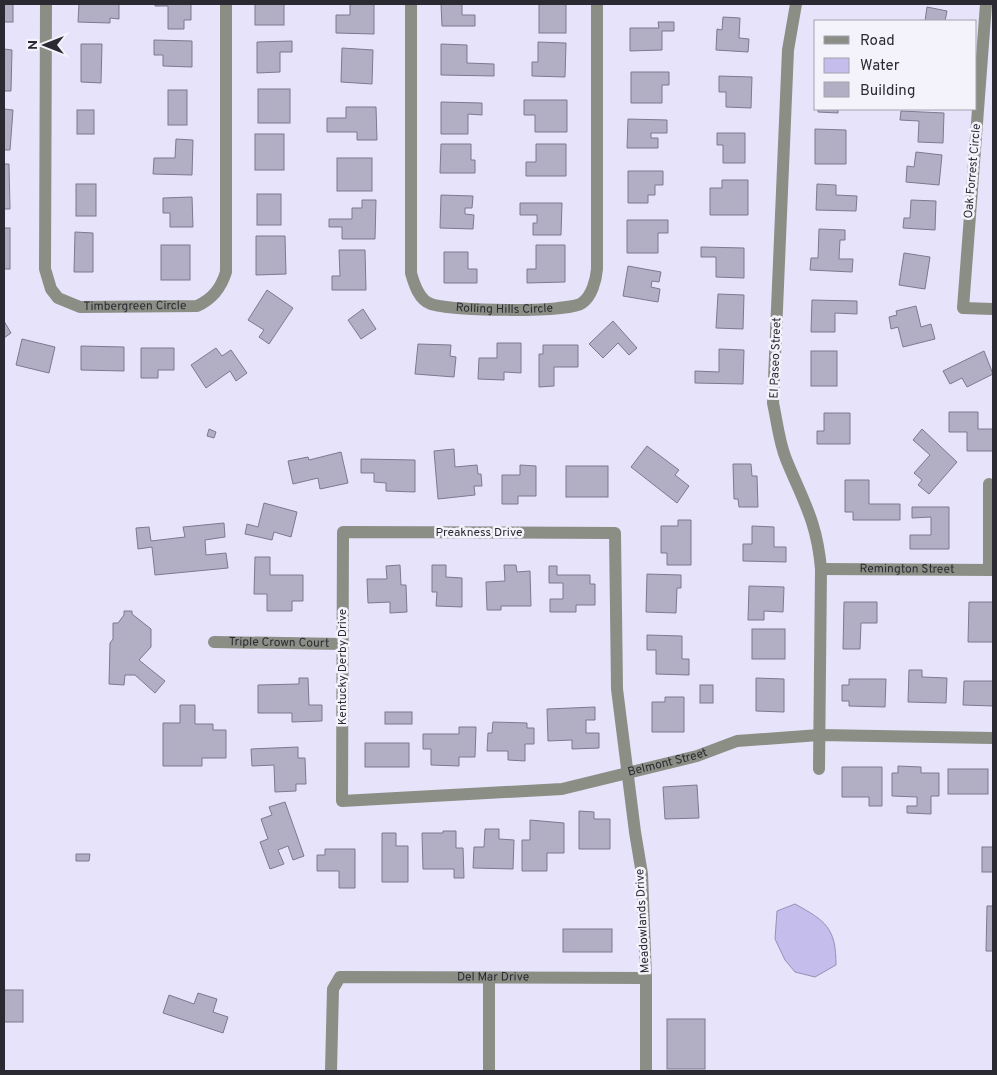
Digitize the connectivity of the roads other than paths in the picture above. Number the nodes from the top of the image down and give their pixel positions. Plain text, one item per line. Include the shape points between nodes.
1 (46, 4) edge
2 (226, 4) edge
3 (411, 4) edge
4 (597, 4) edge
5 (796, 4) edge
6 (986, 4) edge
7 (993, 309) edge
8 (989, 484) dead end
9 (343, 532) joint
10 (615, 533) joint
11 (820, 569) junction
12 (991, 570) edge
13 (214, 642) dead end
14 (343, 644) junction
15 (818, 735) junction
16 (993, 738) edge
17 (818, 768) dead end
18 (627, 773) junction
19 (342, 801) joint
20 (489, 978) junction
21 (646, 978) junction
22 (331, 1071) edge
23 (489, 1071) edge
24 (646, 1071) edge

1 - 2 street, Timbergreen Circle via 45,269 50,289 58,298 80,307 188,307 208,301 222,282 226,272
3 - 4 street, Rolling Hills Circle via 411,273 417,289 429,304 449,309 561,309 583,302 596,281
5 - 11 street, El Paseo Street via 788,50 773,403 785,457 809,510 818,541
6 - 7 street, Oak Forrest Circle via 963,308
8 - 12 street
9 - 10 street, Preakness Drive
9 - 14 street, Kentucky Derby Drive
10 - 18 street, Meadowlands Drive via 617,689
11 - 12 street, Remington Street
11 - 15 street, El Paseo Street
13 - 14 street, Triple Crown Court
14 - 19 street, Kentucky Derby Drive
15 - 16 street, Belmont Street
15 - 17 street, El Paseo Street
15 - 18 street, Belmont Street via 737,741 697,756
18 - 19 street, Belmont Street via 562,788
18 - 21 street, Meadowlands Drive via 642,874
20 - 21 street, Del Mar Drive
20 - 22 street, Del Mar Drive via 340,977 332,989
20 - 23 street
21 - 24 street, Meadowlands Drive

